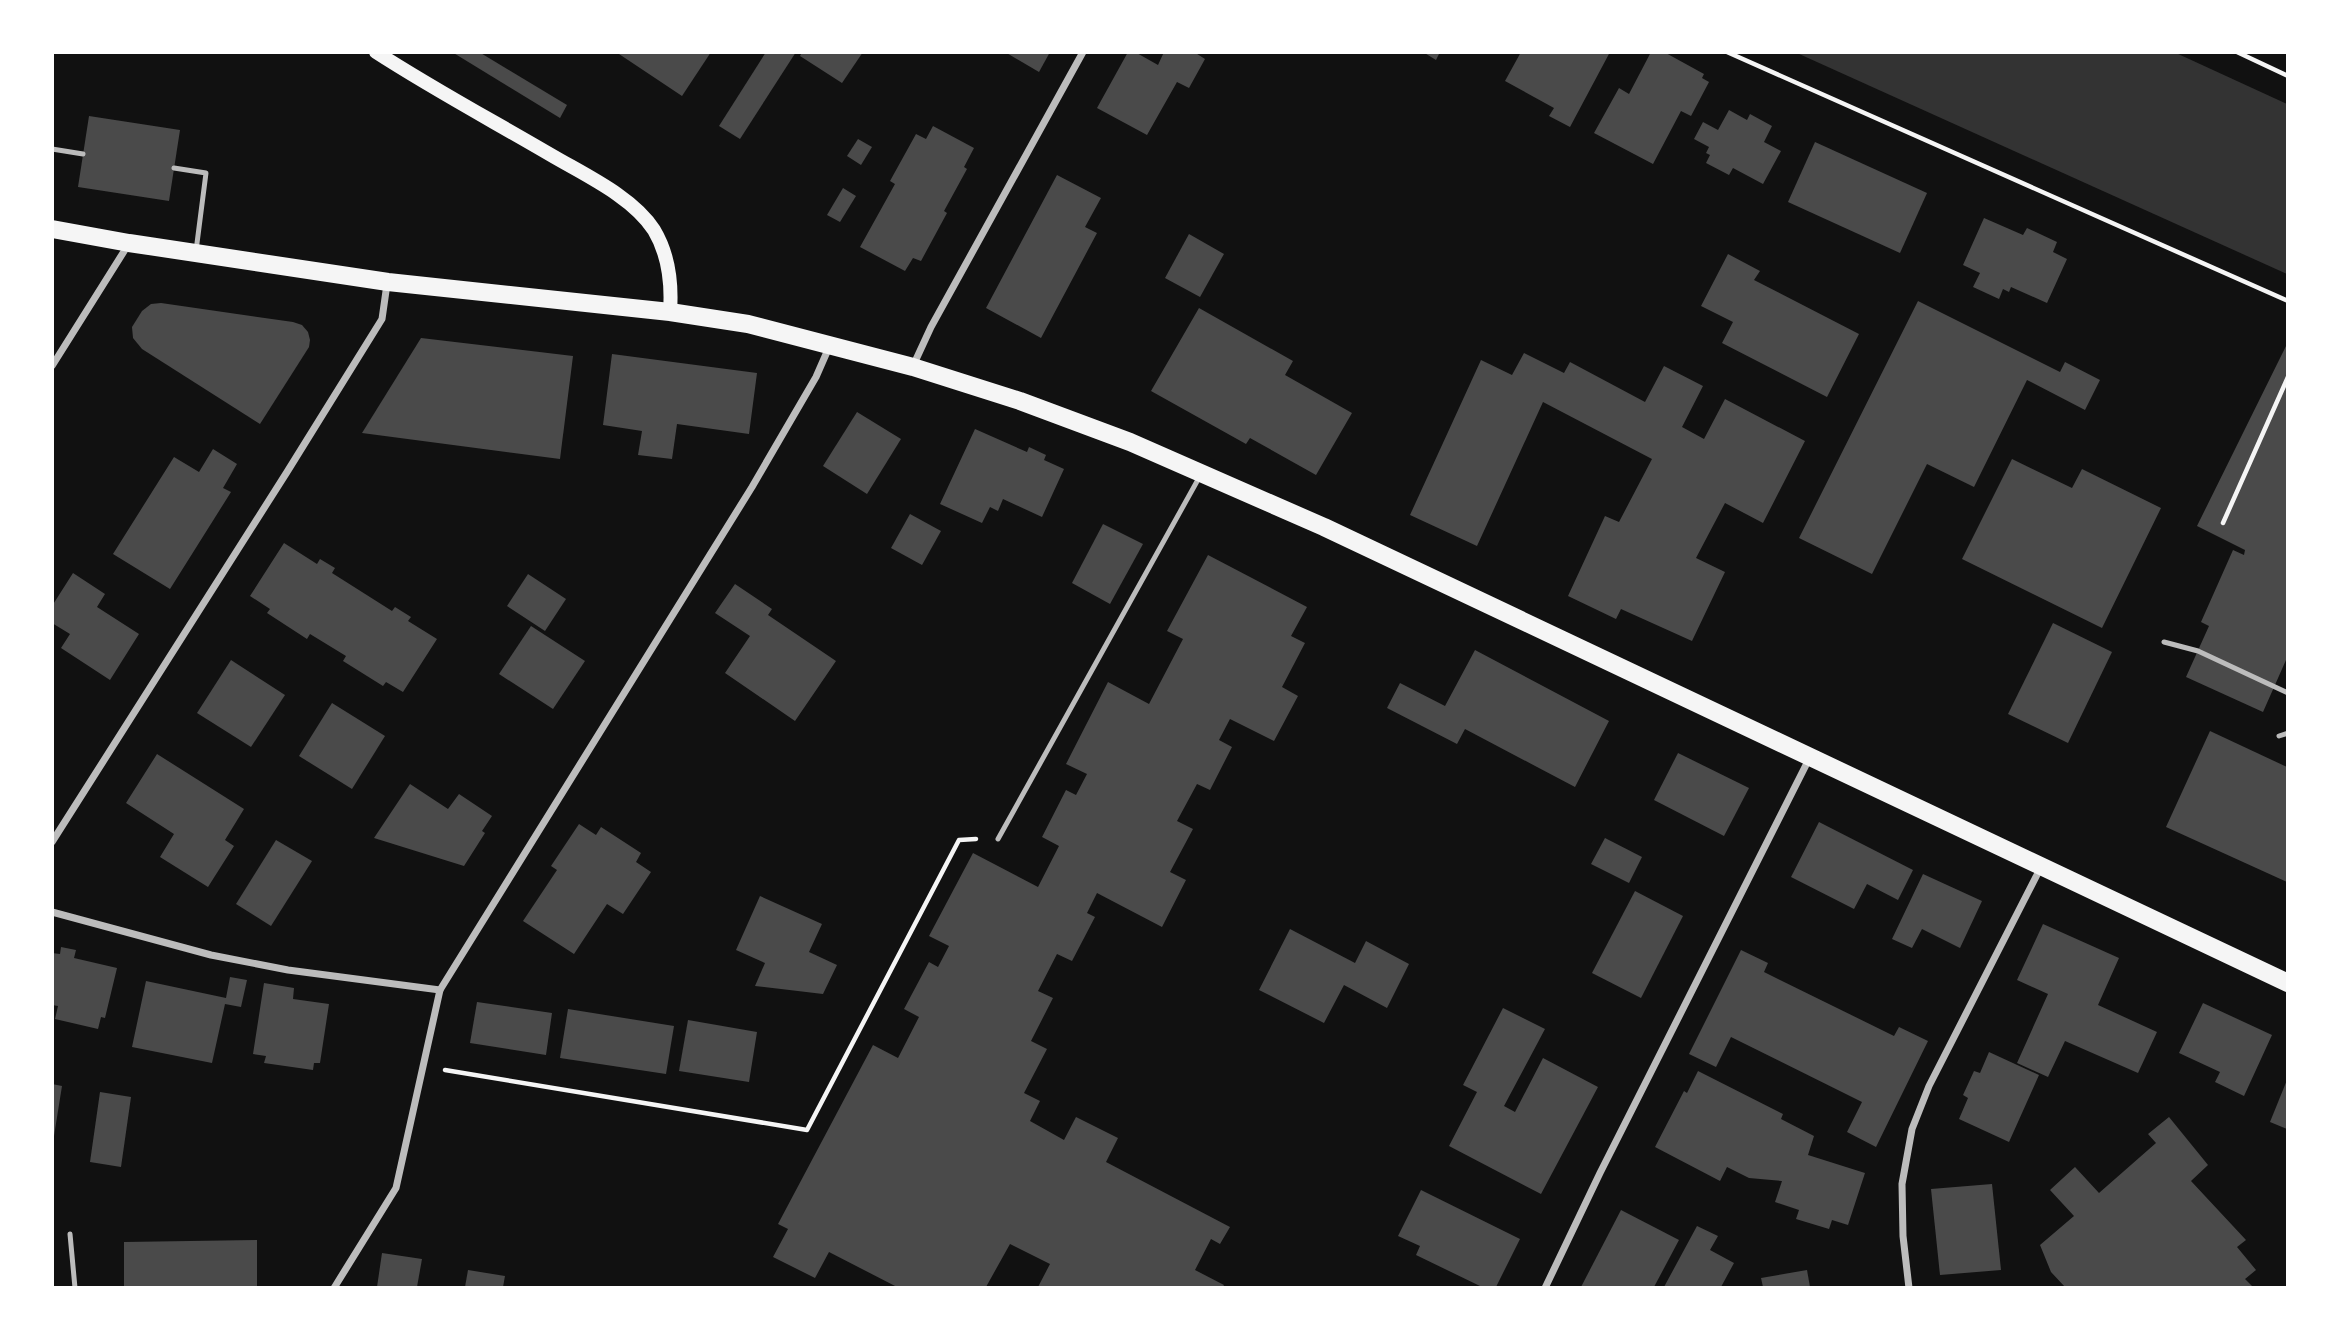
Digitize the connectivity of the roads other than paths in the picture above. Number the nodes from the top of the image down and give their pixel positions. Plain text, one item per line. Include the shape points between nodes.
1 (376, 52) edge
2 (1083, 52) edge
3 (52, 149) edge
4 (83, 153) dead end
5 (174, 169) dead end
6 (52, 229) edge
7 (129, 243) junction
8 (195, 254) junction
9 (388, 282) junction
10 (670, 312) junction
11 (831, 345) junction
12 (52, 366) edge
13 (913, 367) junction
14 (1201, 473) junction
15 (2164, 642) dead end
16 (2287, 693) edge
17 (2287, 733) edge
18 (2279, 736) dead end
19 (1810, 757) junction
20 (998, 839) road end
21 (52, 842) edge
22 (2041, 866) junction
23 (52, 912) edge
24 (2287, 983) edge
25 (440, 990) junction
26 (70, 1234) dead end
27 (75, 1287) edge
28 (334, 1287) edge
29 (1545, 1287) edge
30 (1909, 1287) edge

1 - 10 main road via 636,208 653,230 668,267
2 - 13 street
3 - 4 lane
5 - 8 lane via 206,173
6 - 7 main road
7 - 8 main road
7 - 12 street
8 - 9 main road
9 - 10 main road
9 - 21 street via 382,319
10 - 11 main road via 748,324
11 - 13 main road
11 - 25 street via 752,486
13 - 14 main road via 1020,401
14 - 19 main road via 1336,532
14 - 20 lane
15 - 16 lane via 2198,651
17 - 18 lane
19 - 22 main road
19 - 29 street
22 - 24 main road
22 - 30 street via 1929,1086 1912,1129 1902,1184
23 - 25 street via 211,956
25 - 28 street via 396,1188
26 - 27 lane

